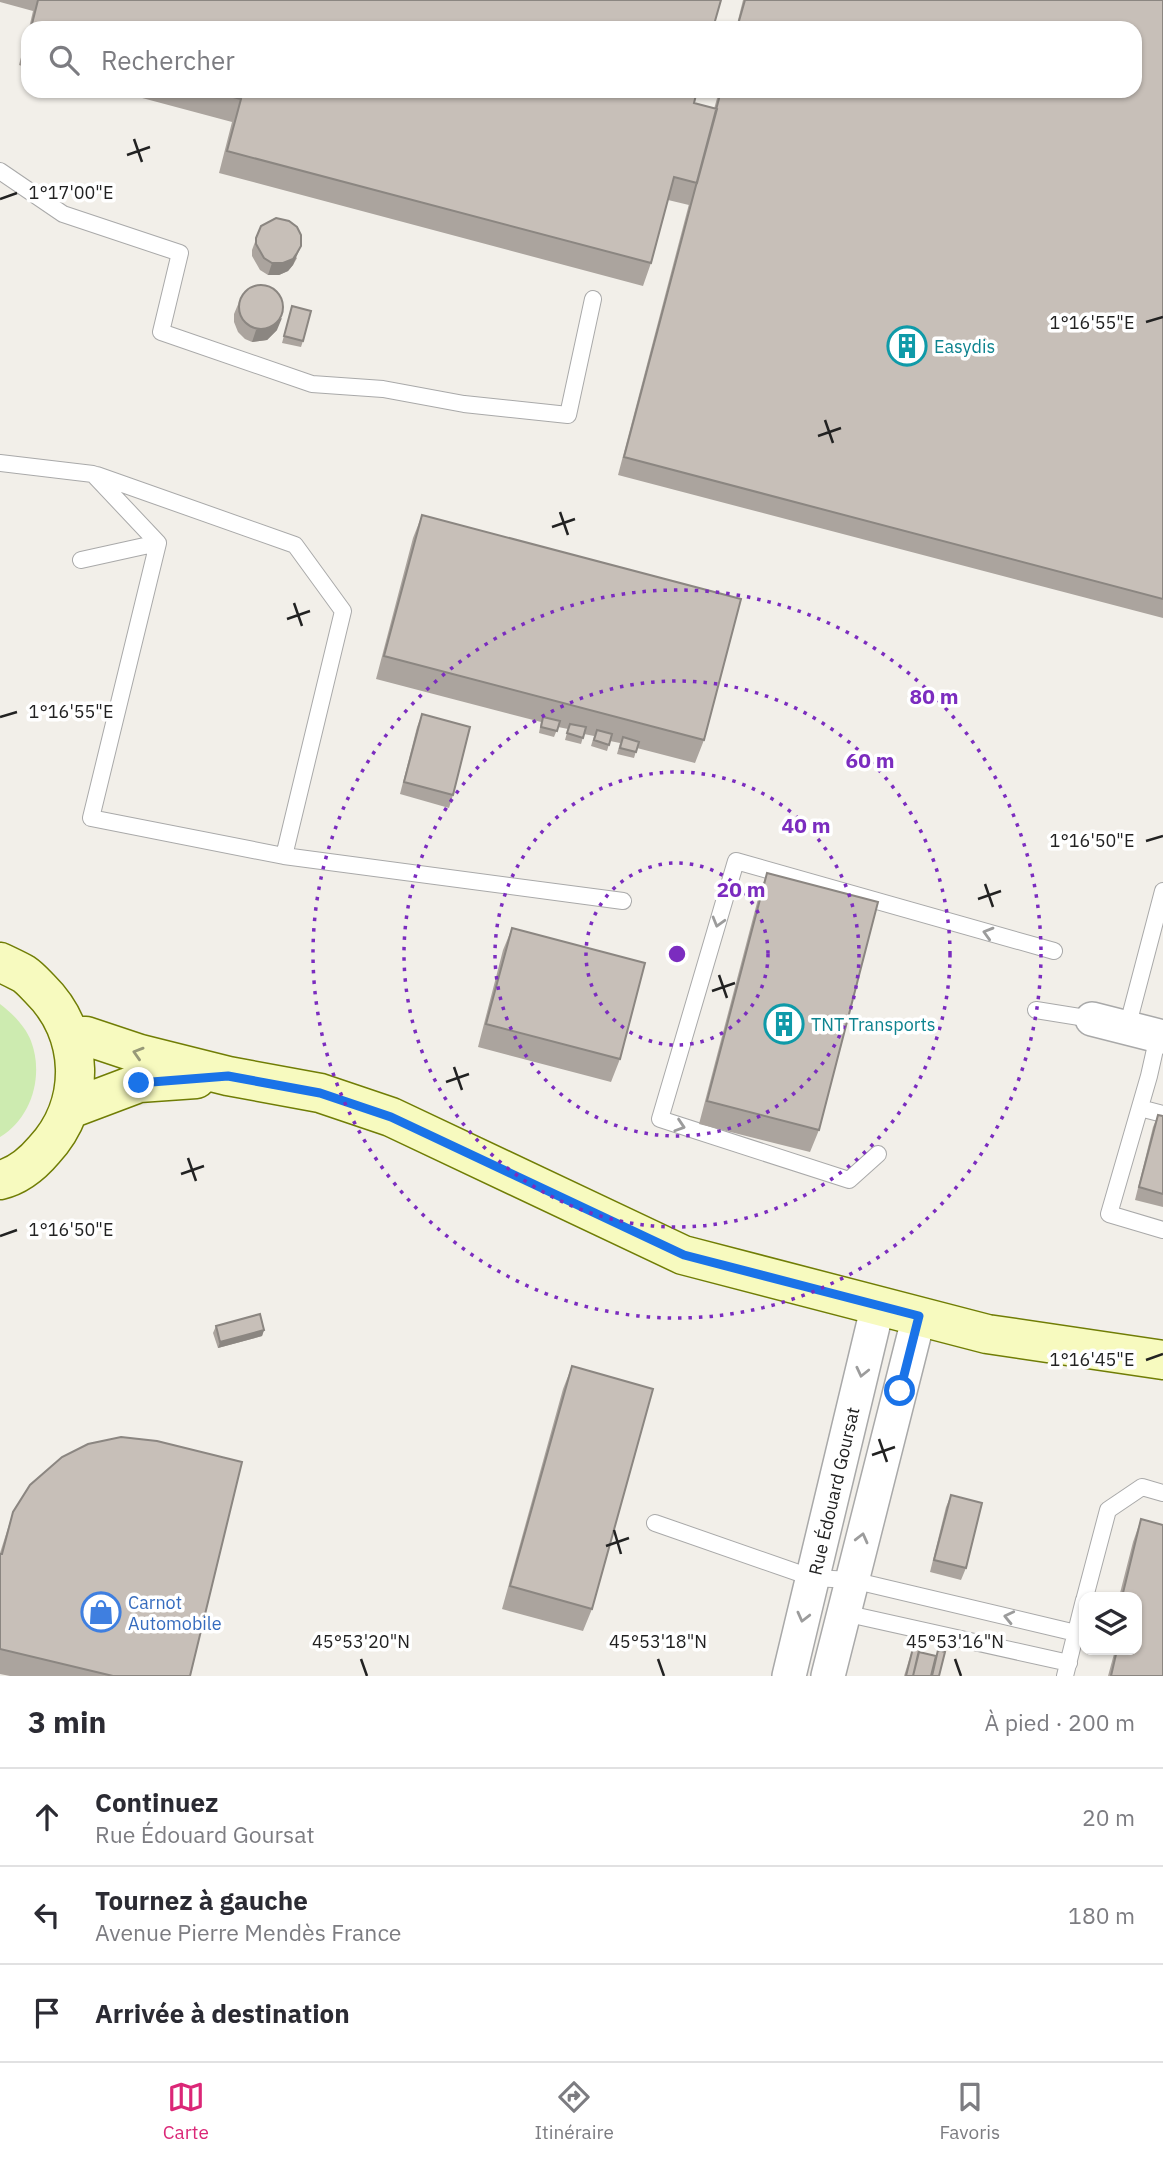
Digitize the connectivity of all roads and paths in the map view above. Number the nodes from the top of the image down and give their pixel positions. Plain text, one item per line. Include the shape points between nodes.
1 (0, 171) edge
2 (593, 299) dead end
3 (0, 463) edge
4 (93, 474) junction
5 (158, 543) junction
6 (81, 560) dead end
7 (284, 856) junction
8 (1163, 891) edge
9 (623, 901) dead end
10 (1054, 951) dead end
11 (0, 962) edge
12 (1036, 1010) dead end
13 (1092, 1019) joint
14 (1150, 1034) edge
15 (71, 1036) junction
16 (228, 1076) junction
17 (1140, 1108) junction
18 (70, 1109) junction
19 (1163, 1114) edge
20 (878, 1154) dead end
21 (0, 1181) edge
22 (1163, 1230) edge
23 (878, 1306) junction
24 (919, 1316) junction
25 (1163, 1360) edge
26 (1163, 1493) edge
27 (655, 1523) dead end
28 (813, 1578) junction
29 (852, 1580) junction
30 (1087, 1592) edge
31 (844, 1613) junction
32 (1079, 1622) edge
33 (1076, 1633) junction
34 (1067, 1669) edge
35 (789, 1676) edge
36 (828, 1676) edge

1 - 2 lane via 63,214 180,253 161,332 313,384 568,415
3 - 4 lane
4 - 5 lane
4 - 7 lane via 295,545 343,611
5 - 6 lane
5 - 7 lane via 91,818
7 - 9 lane
8 - 14 lane
10 -> 20 lane via 736,861 660,1119 849,1180
11 - 15 main road via 26,975 54,1002
12 - 13 lane
13 - 14 street
14 - 17 lane
16 -> 15 main road via 86,1036
15 - 18 main road via 76,1073
16 - 18 main road via 139,1083
16 - 23 main road via 320,1093 391,1117 684,1255
17 - 19 lane
17 - 22 lane via 1109,1214
18 - 21 main road via 55,1138 33,1163
23 - 24 main road
23 -> 28 street, Rue Édouard Goursat
24 - 25 main road via 987,1334
29 -> 24 street, Rue Édouard Goursat
26 - 30 lane via 1142,1488 1108,1510
27 - 28 lane
28 - 29 lane
28 -> 35 street, Rue Édouard Goursat
29 - 31 street, Rue Édouard Goursat
33 -> 29 lane
31 - 34 lane
31 - 36 street, Rue Édouard Goursat
32 - 33 lane
33 - 34 lane

